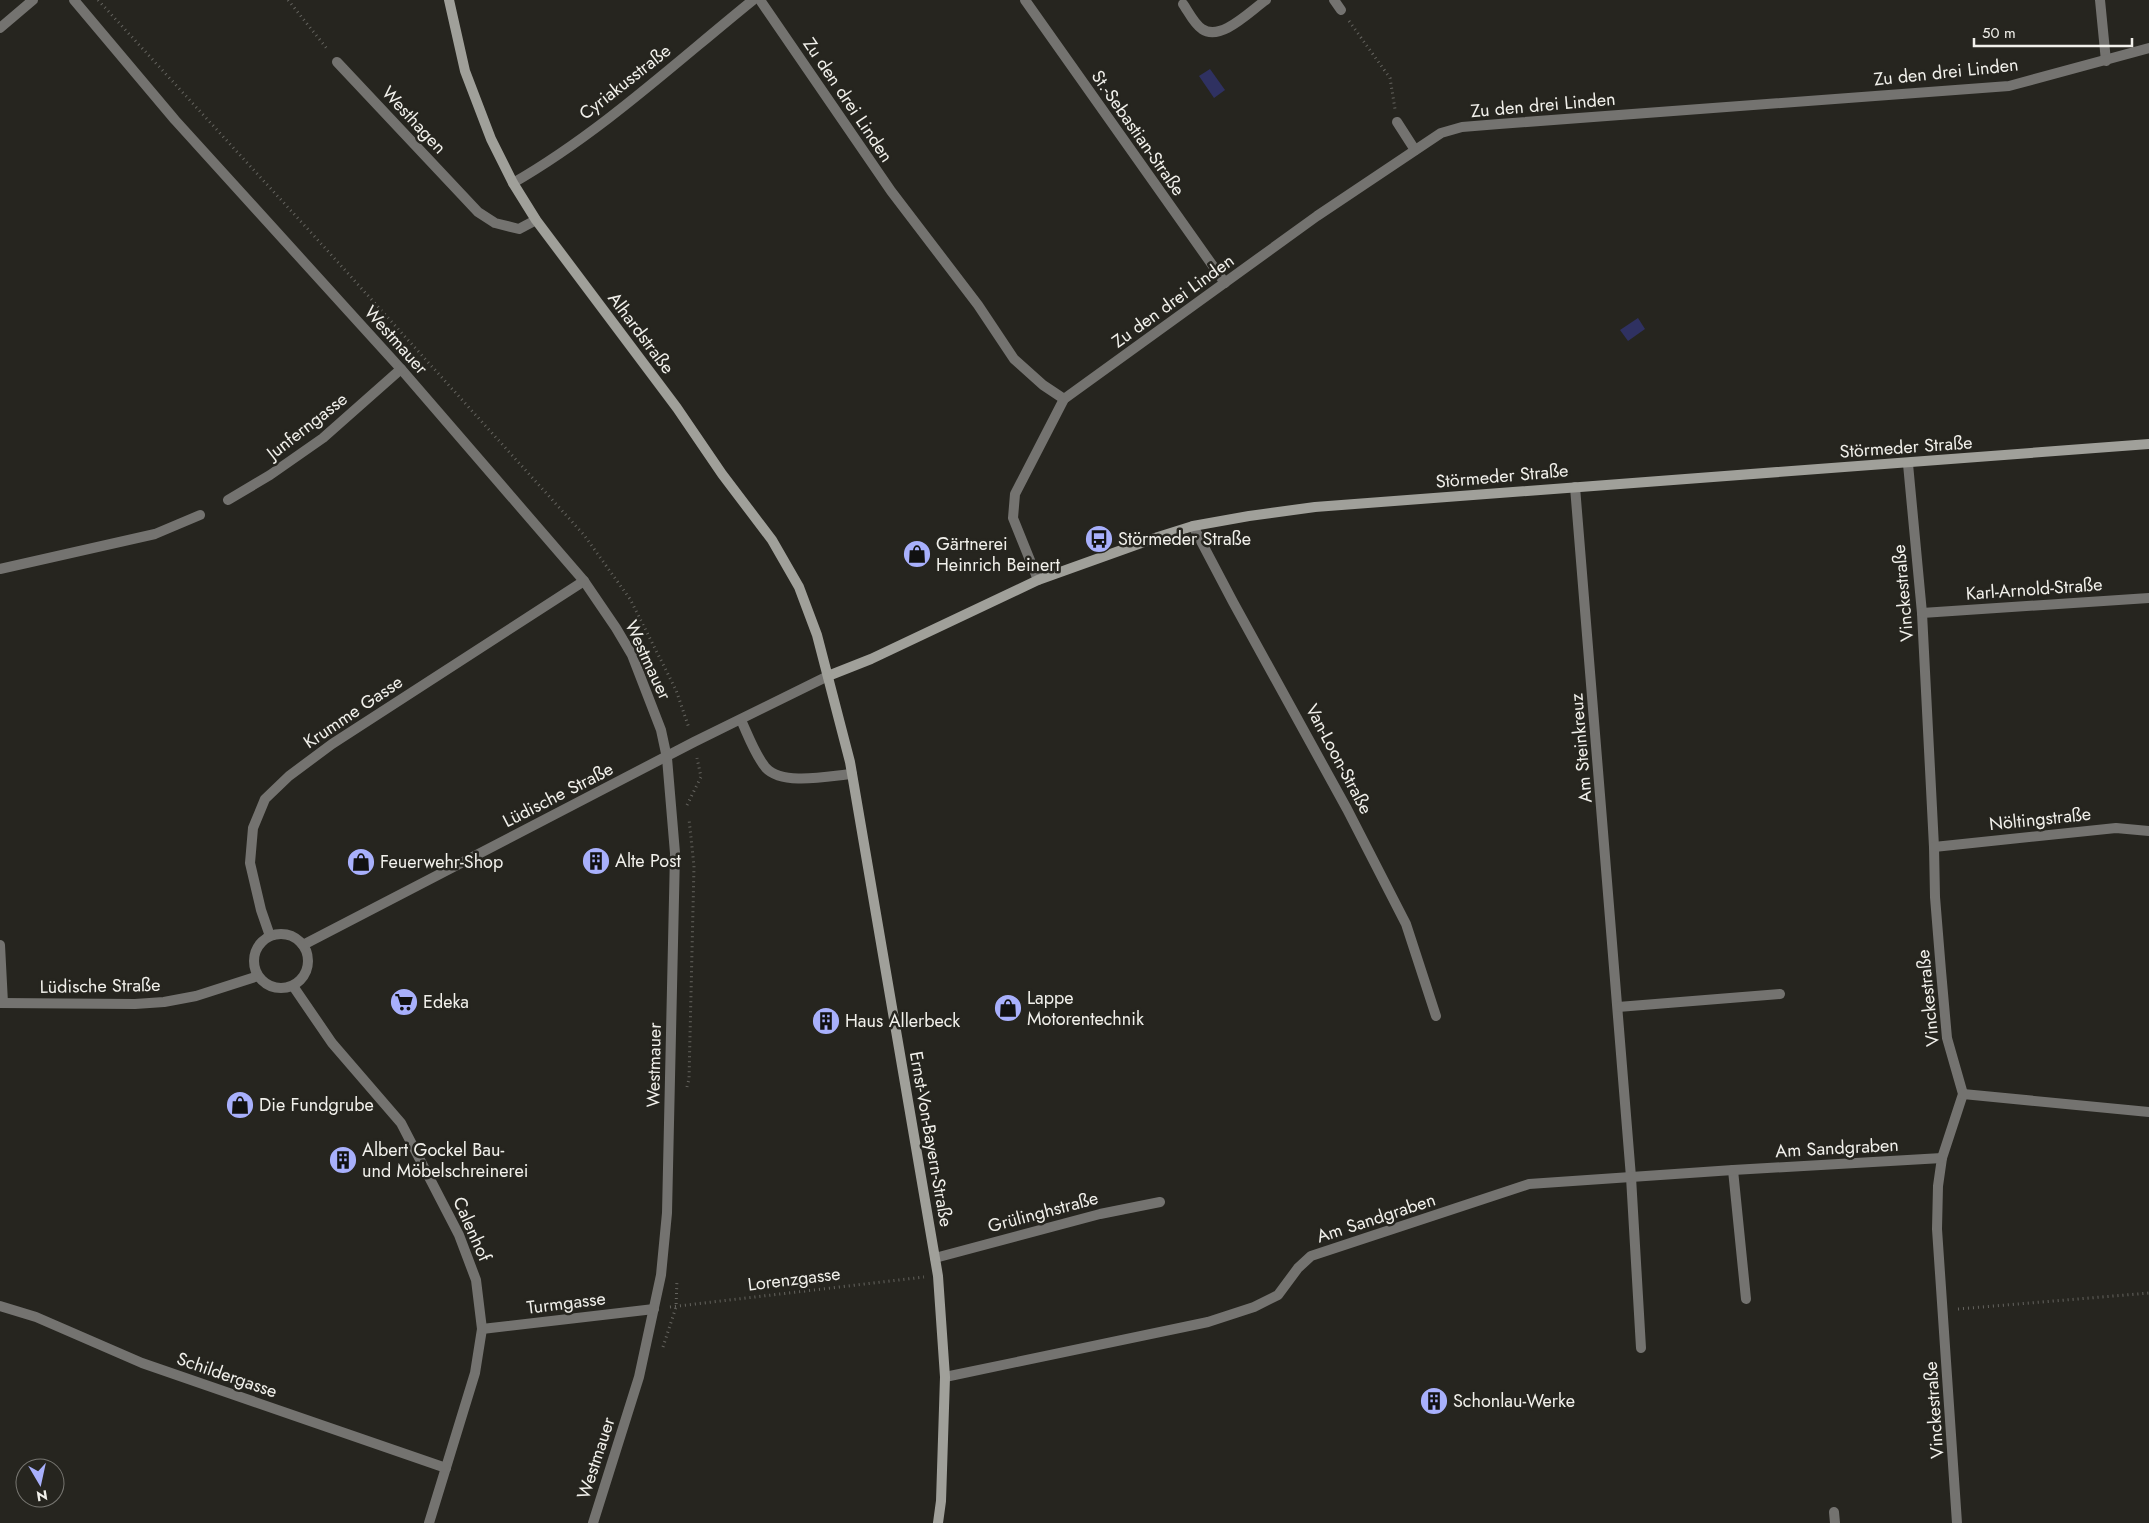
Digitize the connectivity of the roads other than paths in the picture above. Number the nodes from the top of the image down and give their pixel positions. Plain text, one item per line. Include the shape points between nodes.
1 (33, 0) edge
2 (74, 0) edge
3 (449, 0) edge
4 (753, 0) edge
5 (760, 0) edge
6 (1025, 0) edge
7 (1266, 0) edge
8 (1334, 0) edge
9 (2100, 0) edge
10 (1183, 4) dead end
11 (1341, 10) road end
12 (0, 28) edge
13 (2149, 48) edge
14 (2106, 61) junction
15 (337, 62) road end
16 (1397, 122) road end
17 (1415, 150) junction
18 (513, 183) junction
19 (536, 220) junction
20 (1225, 283) junction
21 (401, 369) junction
22 (1064, 399) junction
23 (2149, 444) edge
24 (1908, 464) junction
25 (1575, 487) junction
26 (228, 500) dead end
27 (200, 515) dead end
28 (1193, 526) junction
29 (0, 568) edge
30 (1038, 580) junction
31 (584, 582) junction
32 (2149, 598) edge
33 (1922, 613) junction
34 (828, 676) junction
35 (741, 720) junction
36 (667, 758) junction
37 (852, 774) junction
38 (2149, 831) edge
39 (1934, 847) junction
40 (270, 936) junction
41 (0, 945) edge
42 (304, 945) junction
43 (258, 976) junction
44 (293, 986) junction
45 (1780, 994) dead end
46 (2, 1003) edge
47 (1618, 1007) junction
48 (1436, 1016) dead end
49 (1963, 1094) junction
50 (2149, 1112) edge
51 (1942, 1158) junction
52 (1733, 1170) junction
53 (1631, 1177) junction
54 (1160, 1202) dead end
55 (935, 1258) junction
56 (1746, 1299) dead end
57 (0, 1306) edge
58 (654, 1309) junction
59 (482, 1329) junction
60 (1641, 1348) dead end
61 (946, 1377) junction
62 (446, 1468) junction
63 (1834, 1512) dead end
64 (428, 1523) edge
65 (593, 1523) edge
66 (938, 1523) edge
67 (1835, 1523) edge
68 (1957, 1523) edge

1 - 12 street
2 - 21 street, Westmauer via 175,120
3 - 18 main road, Alhardstraße via 465,71 490,139
4 - 18 street, Cyriakusstraße via 615,112
5 - 22 street, Zu den drei Linden via 891,191 978,305 1014,359
6 - 20 street, St.-Sebastian-Straße
7 - 10 street via 1225,30 1211,33 1200,28
8 - 11 street
9 - 14 street
13 - 14 street, Zu den drei Linden
14 - 17 street, Zu den drei Linden via 2009,86 1462,127 1441,133
15 - 19 street, Westhagen via 478,212 495,223 519,229
16 - 17 street
17 - 20 street, Zu den drei Linden
18 - 19 main road, Alhardstraße
19 - 34 main road, Alhardstraße via 772,540 799,587
20 - 22 street, Zu den drei Linden
21 - 26 street, Junferngasse via 323,438
21 - 31 street, Westmauer
22 - 30 street, Zu den drei Linden via 1015,494 1013,518
23 - 24 main road, Störmeder Straße
24 - 25 main road, Störmeder Straße
24 - 33 street, Vinckestraße
25 - 28 main road, Störmeder Straße via 1315,508
25 - 47 street, Am Steinkreuz
27 - 29 street via 155,534
28 - 30 main road, Störmeder Straße
28 - 48 street, Van-Loon-Straße via 1343,800 1406,924
30 - 34 main road, Störmeder Straße
31 - 36 street, Westmauer via 632,656 661,730
31 - 40 street, Krumme Gasse via 332,744 289,776 265,799 253,828 250,863
32 - 33 street, Karl-Arnold-Straße
33 - 39 street, Vinckestraße
34 - 35 street, Lüdische Straße
34 - 37 main road, Ernst-Von-Bayern-Straße
35 - 36 street, Lüdische Straße
35 - 37 street via 765,767 774,775 805,778
36 - 42 street, Lüdische Straße
36 - 58 street, Westmauer via 675,853 672,1016 667,1214
37 - 55 main road, Ernst-Von-Bayern-Straße
38 - 39 street, Nöltingstraße via 2116,828
39 - 49 street, Vinckestraße via 1947,1038
40 - 42 street via 294,937
40 - 43 street via 258,946 253,961
41 - 46 street
42 - 44 street via 307,968 305,975
43 - 44 street via 274,988
43 - 46 street, Lüdische Straße via 196,996 164,1002
44 - 59 street, Calenhof via 332,1043 401,1123 459,1235 476,1280
45 - 47 street
47 - 53 street, Am Steinkreuz
49 - 50 street
49 - 51 street, Vinckestraße
51 - 52 street, Am Sandgraben
51 - 68 street, Vinckestraße via 1937,1229
52 - 53 street, Am Sandgraben
52 - 56 street
53 - 60 street
53 - 61 street, Am Sandgraben via 1529,1184 1311,1256 1278,1295 1254,1307 1208,1322
54 - 55 street, Grülinghstraße via 1100,1214
55 - 61 main road, Ernst-Von-Bayern-Straße
57 - 62 street, Schildergasse via 36,1317 142,1363
58 - 59 street, Turmgasse
58 - 65 street, Westmauer via 639,1377
59 - 62 street, Calenhof via 475,1373
61 - 66 main road, Ernst-Von-Bayern-Straße
62 - 64 street, Calenhof
63 - 67 street

